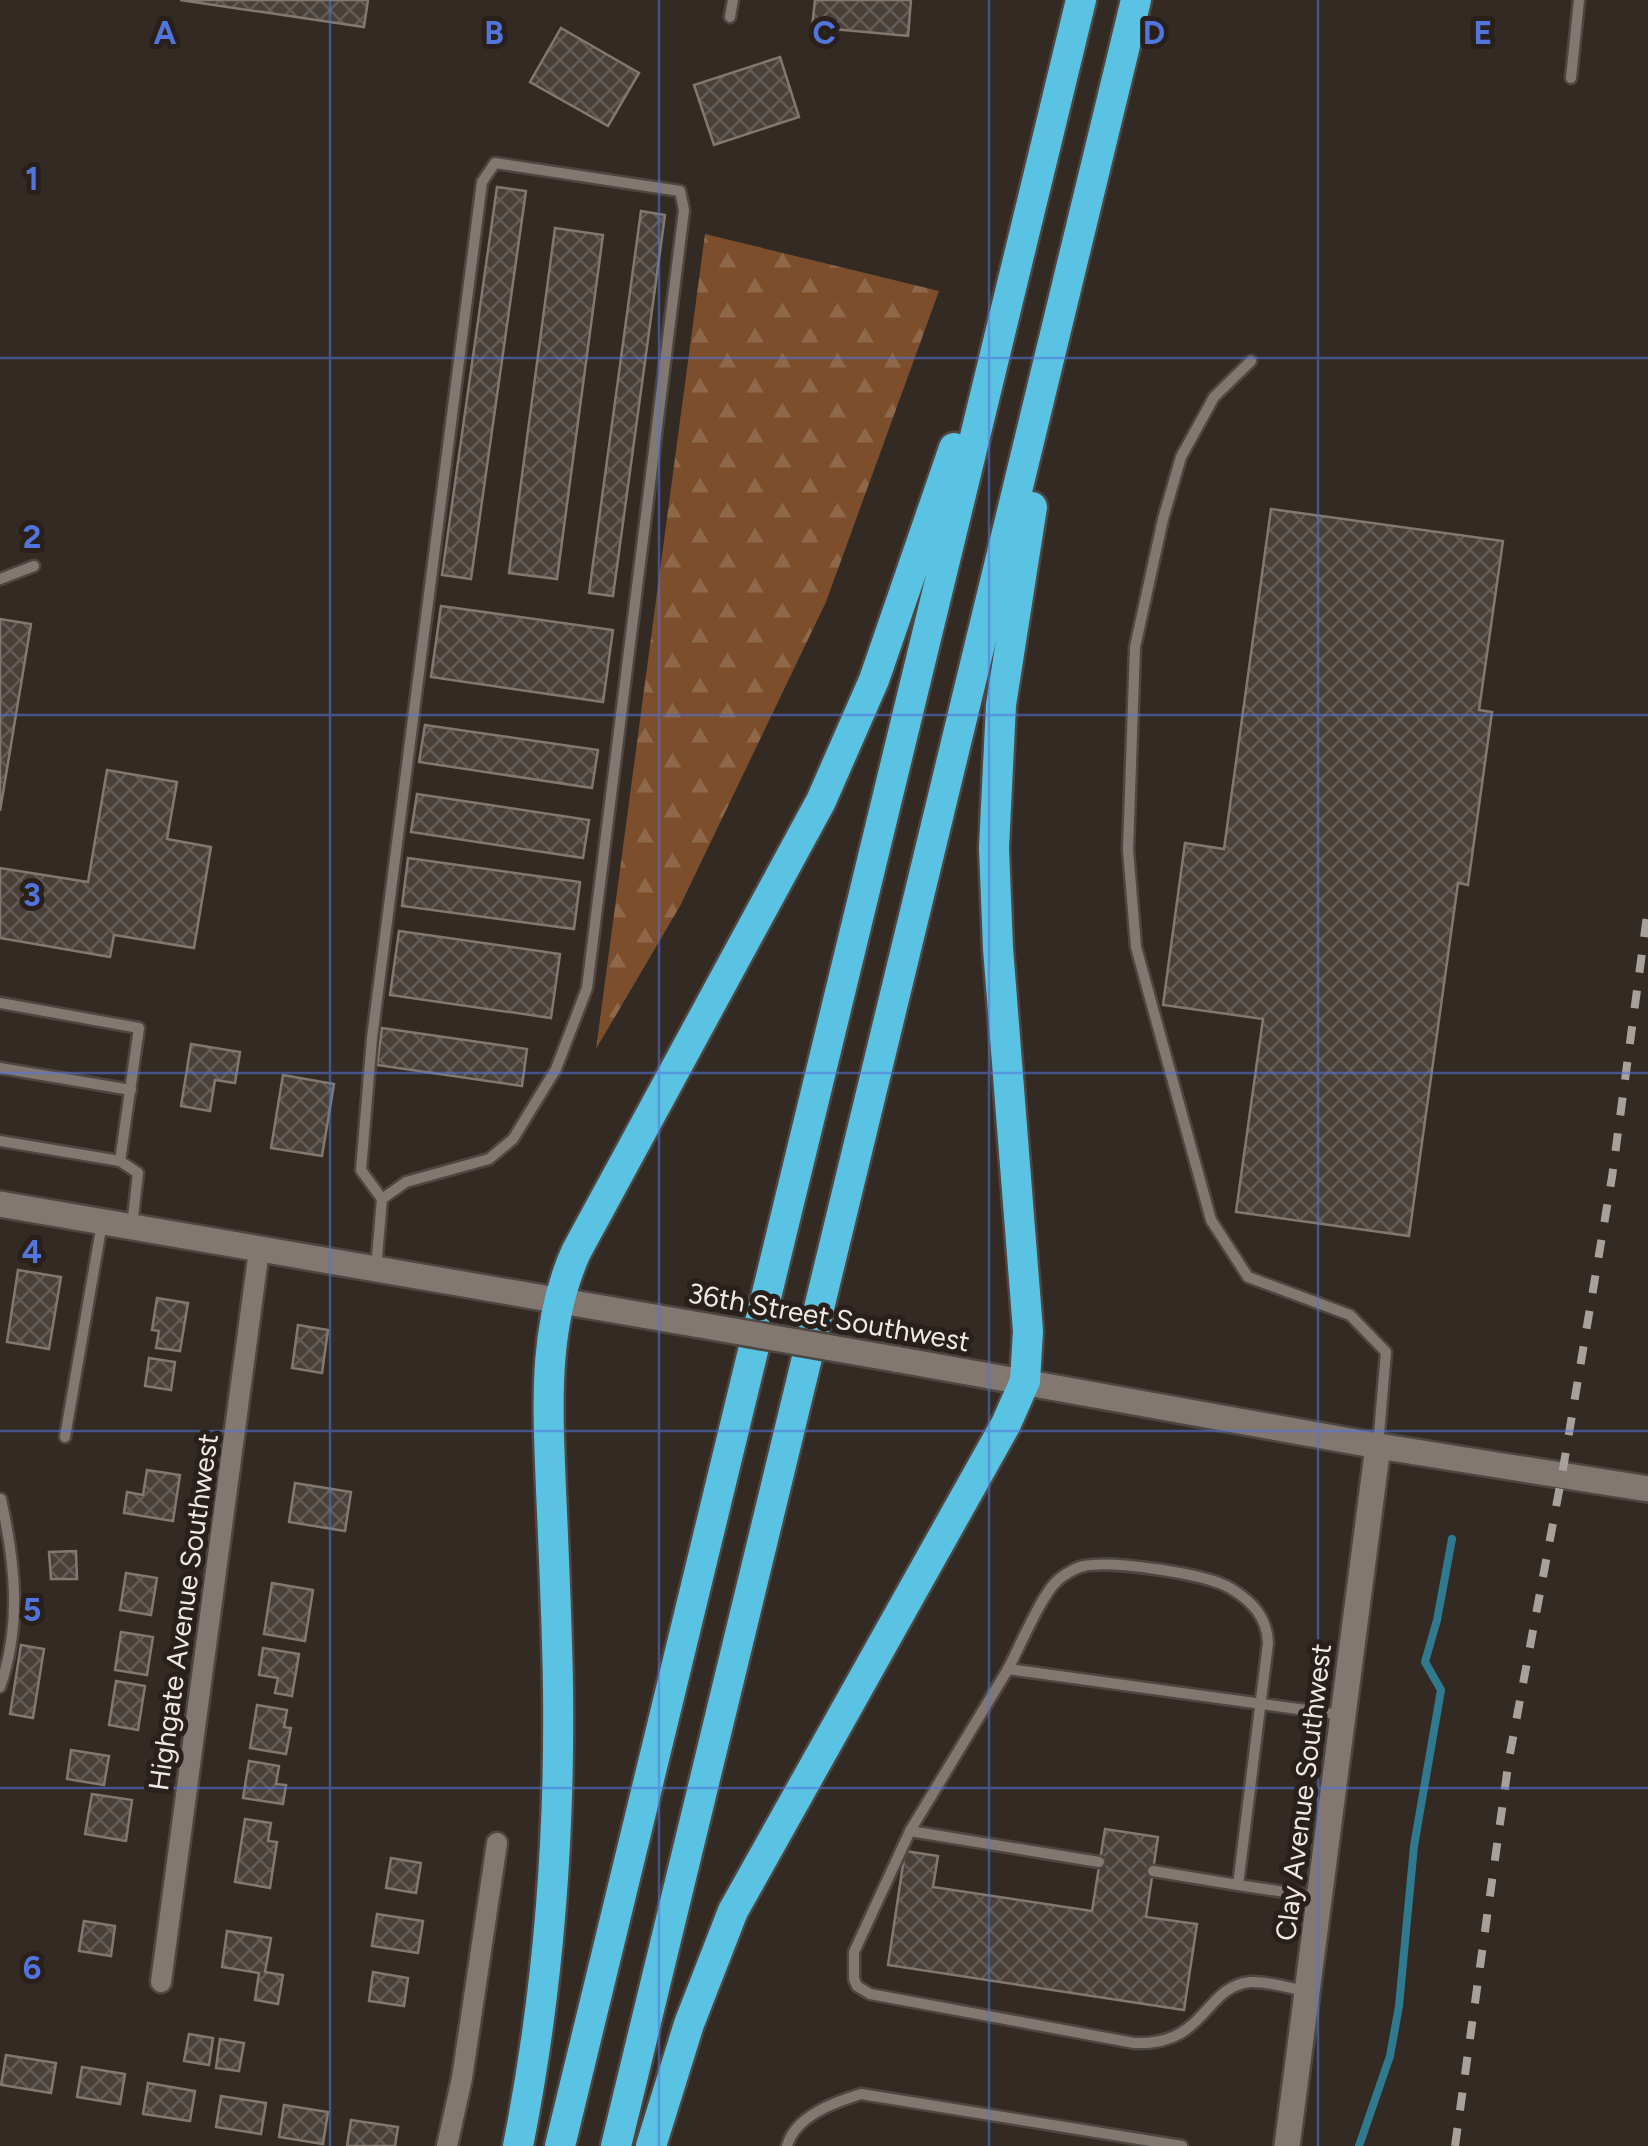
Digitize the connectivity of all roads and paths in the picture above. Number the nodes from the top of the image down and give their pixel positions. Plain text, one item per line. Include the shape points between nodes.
1 (733, 0) edge
2 (1081, 0) edge
3 (1136, 0) edge
4 (1579, 0) edge
5 (730, 17) dead end
6 (1572, 78) dead end
7 (1009, 291) junction
8 (1060, 316) junction
9 (1251, 361) dead end
10 (34, 566) dead end
11 (0, 580) edge
12 (0, 1003) edge
13 (0, 1068) edge
14 (130, 1090) junction
15 (0, 1141) edge
16 (120, 1161) junction
17 (382, 1200) junction
18 (0, 1204) edge
19 (102, 1222) junction
20 (132, 1227) junction
21 (259, 1250) junction
22 (376, 1269) junction
23 (557, 1301) junction
24 (1025, 1381) junction
25 (66, 1438) dead end
26 (1378, 1446) junction
27 (1648, 1489) edge
28 (1, 1500) edge
29 (1008, 1670) junction
30 (0, 1688) edge
31 (1260, 1706) junction
32 (1343, 1716) junction
33 (910, 1831) junction
34 (497, 1844) dead end
35 (1099, 1862) dead end
36 (1153, 1871) dead end
37 (1238, 1885) junction
38 (1319, 1897) junction
39 (161, 1982) dead end
40 (1307, 1991) junction
41 (447, 2146) edge
42 (518, 2146) edge
43 (560, 2146) edge
44 (616, 2146) edge
45 (651, 2146) edge
46 (787, 2146) edge
47 (1182, 2146) edge
48 (1287, 2146) edge

1 - 5 lane
2 - 7 highway
3 - 8 highway
4 - 6 lane
7 - 23 highway via 854,730 576,1252
7 - 43 highway
8 - 24 highway via 996,776 998,948 1028,1331
8 - 44 highway
9 - 26 lane via 1214,396 1181,457 1136,647 1128,850 1136,947 1211,1220 1248,1277 1350,1315 1386,1352
10 - 11 lane
12 - 14 lane via 136,1026
13 - 14 lane
14 - 16 lane
15 - 16 lane
16 - 20 lane via 138,1173
17 - 17 lane via 406,1182 489,1158 512,1139 556,1069 587,988 684,210 680,190 495,163 482,182 372,1038 360,1170
17 - 22 lane
18 - 19 street, 36th Street Southwest
19 - 20 street, 36th Street Southwest
19 - 25 lane
20 - 21 street, 36th Street Southwest
21 - 22 street, 36th Street Southwest
21 - 39 street, Highgate Avenue Southwest
22 - 23 street, 36th Street Southwest
23 - 24 street, 36th Street Southwest, bridge
23 - 42 highway via 548,1410 558,1687 553,1883
24 - 26 street, 36th Street Southwest
24 - 45 highway via 733,1911 688,2024
26 - 27 street, 36th Street Southwest
26 - 32 street, Clay Avenue Southwest
28 - 30 lane via 16,1607
29 - 31 lane
29 - 31 lane via 1056,1581 1082,1566 1120,1565 1203,1578 1253,1606 1267,1625
29 - 33 lane
31 - 32 lane
31 - 37 lane
32 - 38 street, Clay Avenue Southwest
33 - 35 lane
33 - 40 lane via 854,1952 854,1979 870,1994 1152,2044 1194,2027 1231,1987 1252,1982
34 - 41 street
36 - 37 lane
37 - 38 lane
38 - 40 street, Clay Avenue Southwest
40 - 48 street, Clay Avenue Southwest
46 - 47 lane via 824,2106 861,2094

